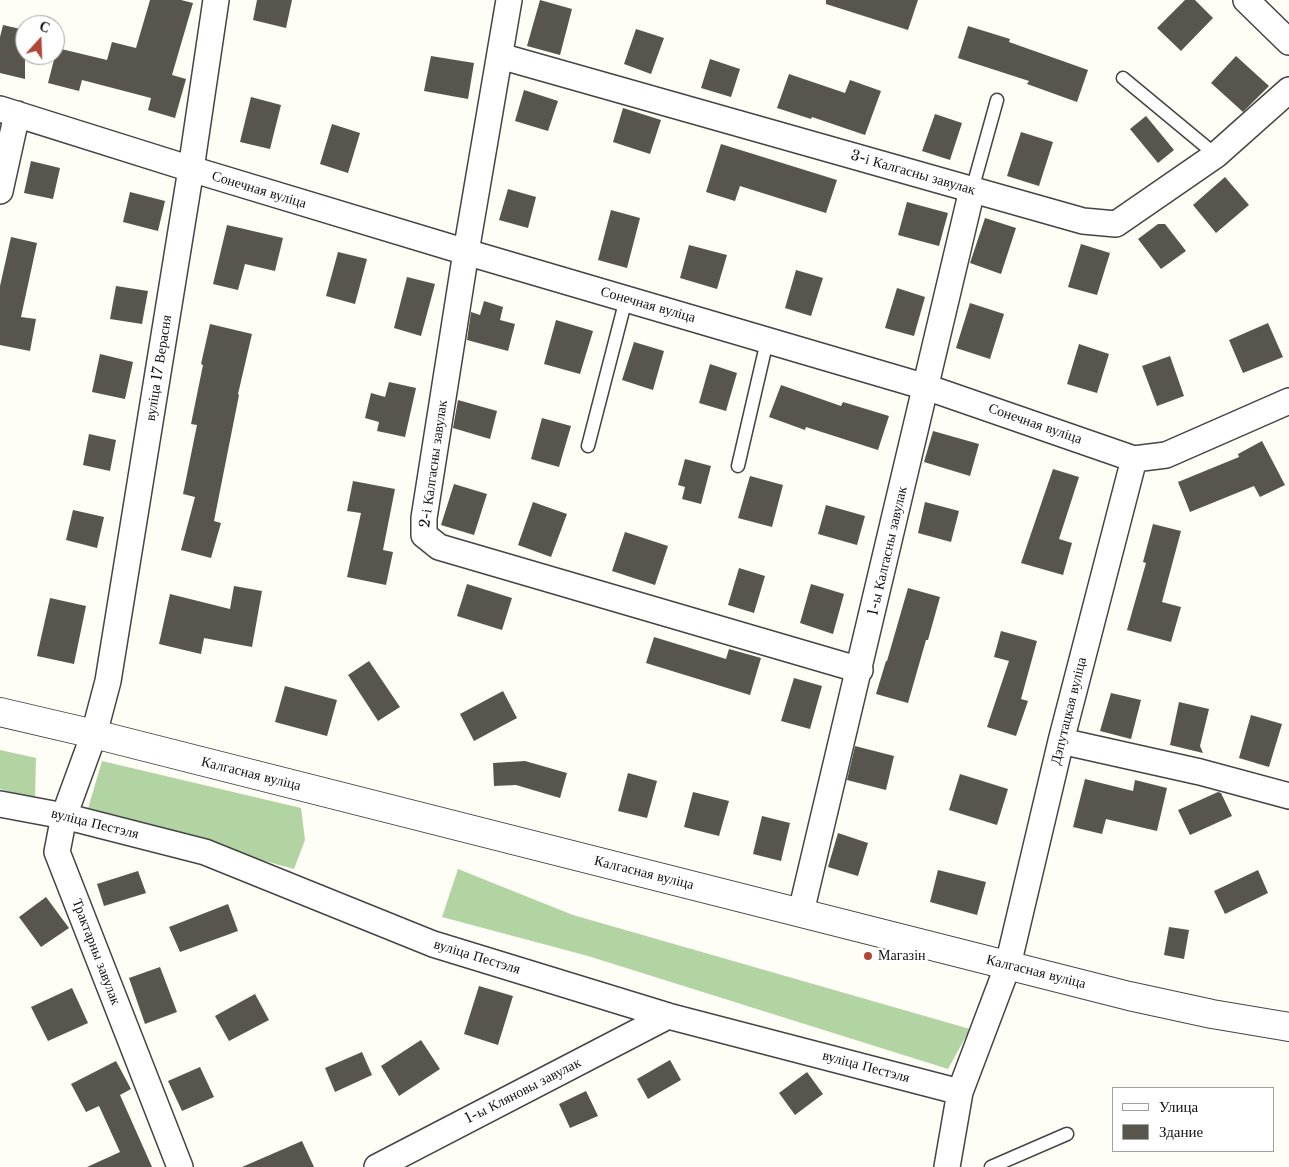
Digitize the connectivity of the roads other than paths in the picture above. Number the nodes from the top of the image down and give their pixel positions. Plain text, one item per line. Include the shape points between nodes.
1 (216, 0) edge
2 (509, 0) edge
3 (1246, 0) edge
4 (1289, 42) edge
5 (500, 56) junction
6 (1123, 78) dead end
7 (1289, 90) edge
8 (997, 100) dead end
9 (8, 111) edge
10 (1216, 154) junction
11 (191, 169) junction
12 (972, 190) junction
13 (0, 191) edge
14 (466, 252) junction
15 (626, 299) junction
16 (767, 341) junction
17 (926, 387) junction
18 (1289, 401) edge
19 (588, 446) dead end
20 (1134, 458) junction
21 (738, 466) dead end
22 (860, 670) junction
23 (0, 712) edge
24 (94, 734) junction
25 (1061, 741) junction
26 (1289, 796) edge
27 (0, 804) edge
28 (64, 816) junction
29 (801, 912) junction
30 (1008, 965) junction
31 (668, 1016) junction
32 (1289, 1027) edge
33 (960, 1092) junction
34 (1067, 1134) dead end
35 (180, 1167) edge
36 (377, 1167) edge
37 (947, 1167) edge
38 (991, 1167) edge

1 - 11 street, вуліца 17 Верасня
2 - 5 street, 2-і Калгасны завулак
3 - 4 street
5 - 12 street, 3-і Калгасны завулак
5 - 14 street, 2-і Калгасны завулак
6 - 10 lane
7 - 10 street, 3-і Калгасны завулак
8 - 12 lane
9 - 11 street, Сонечная вуліца
9 - 13 street
10 - 12 street, 3-і Калгасны завулак via 1116,224 1083,221
11 - 14 street, Сонечная вуліца
11 - 24 street, вуліца 17 Верасня via 108,681
12 - 17 street, 1-ы Калгасны завулак
14 - 15 street, Сонечная вуліца
14 - 22 street, 2-і Калгасны завулак via 424,535 438,547
15 - 16 street, Сонечная вуліца
15 - 19 lane
16 - 17 street, Сонечная вуліца
16 - 21 lane
17 - 20 street, Сонечная вуліца
17 - 22 street, 1-ы Калгасны завулак
18 - 20 street, Сонечная вуліца via 1166,455
20 - 25 street, Дэпутацкая вуліца
22 - 29 street, 1-ы Калгасны завулак
23 - 24 street, Калгасная вуліца
24 - 28 street, Трактарны завулак
24 - 29 street, Калгасная вуліца
25 - 26 street
25 - 30 street, Дэпутацкая вуліца
27 - 28 street, вуліца Пестэля
28 - 31 street, вуліца Пестэля via 205,852 434,944
28 - 35 street, Трактарны завулак via 57,852
29 - 30 street, Калгасная вуліца
30 - 32 street, Калгасная вуліца via 1129,996
30 - 33 street, Дэпутацкая вуліца
31 - 33 street, вуліца Пестэля
31 - 36 street, 1-ы Кляновы завулак
33 - 37 street, Дэпутацкая вуліца
34 - 38 lane

